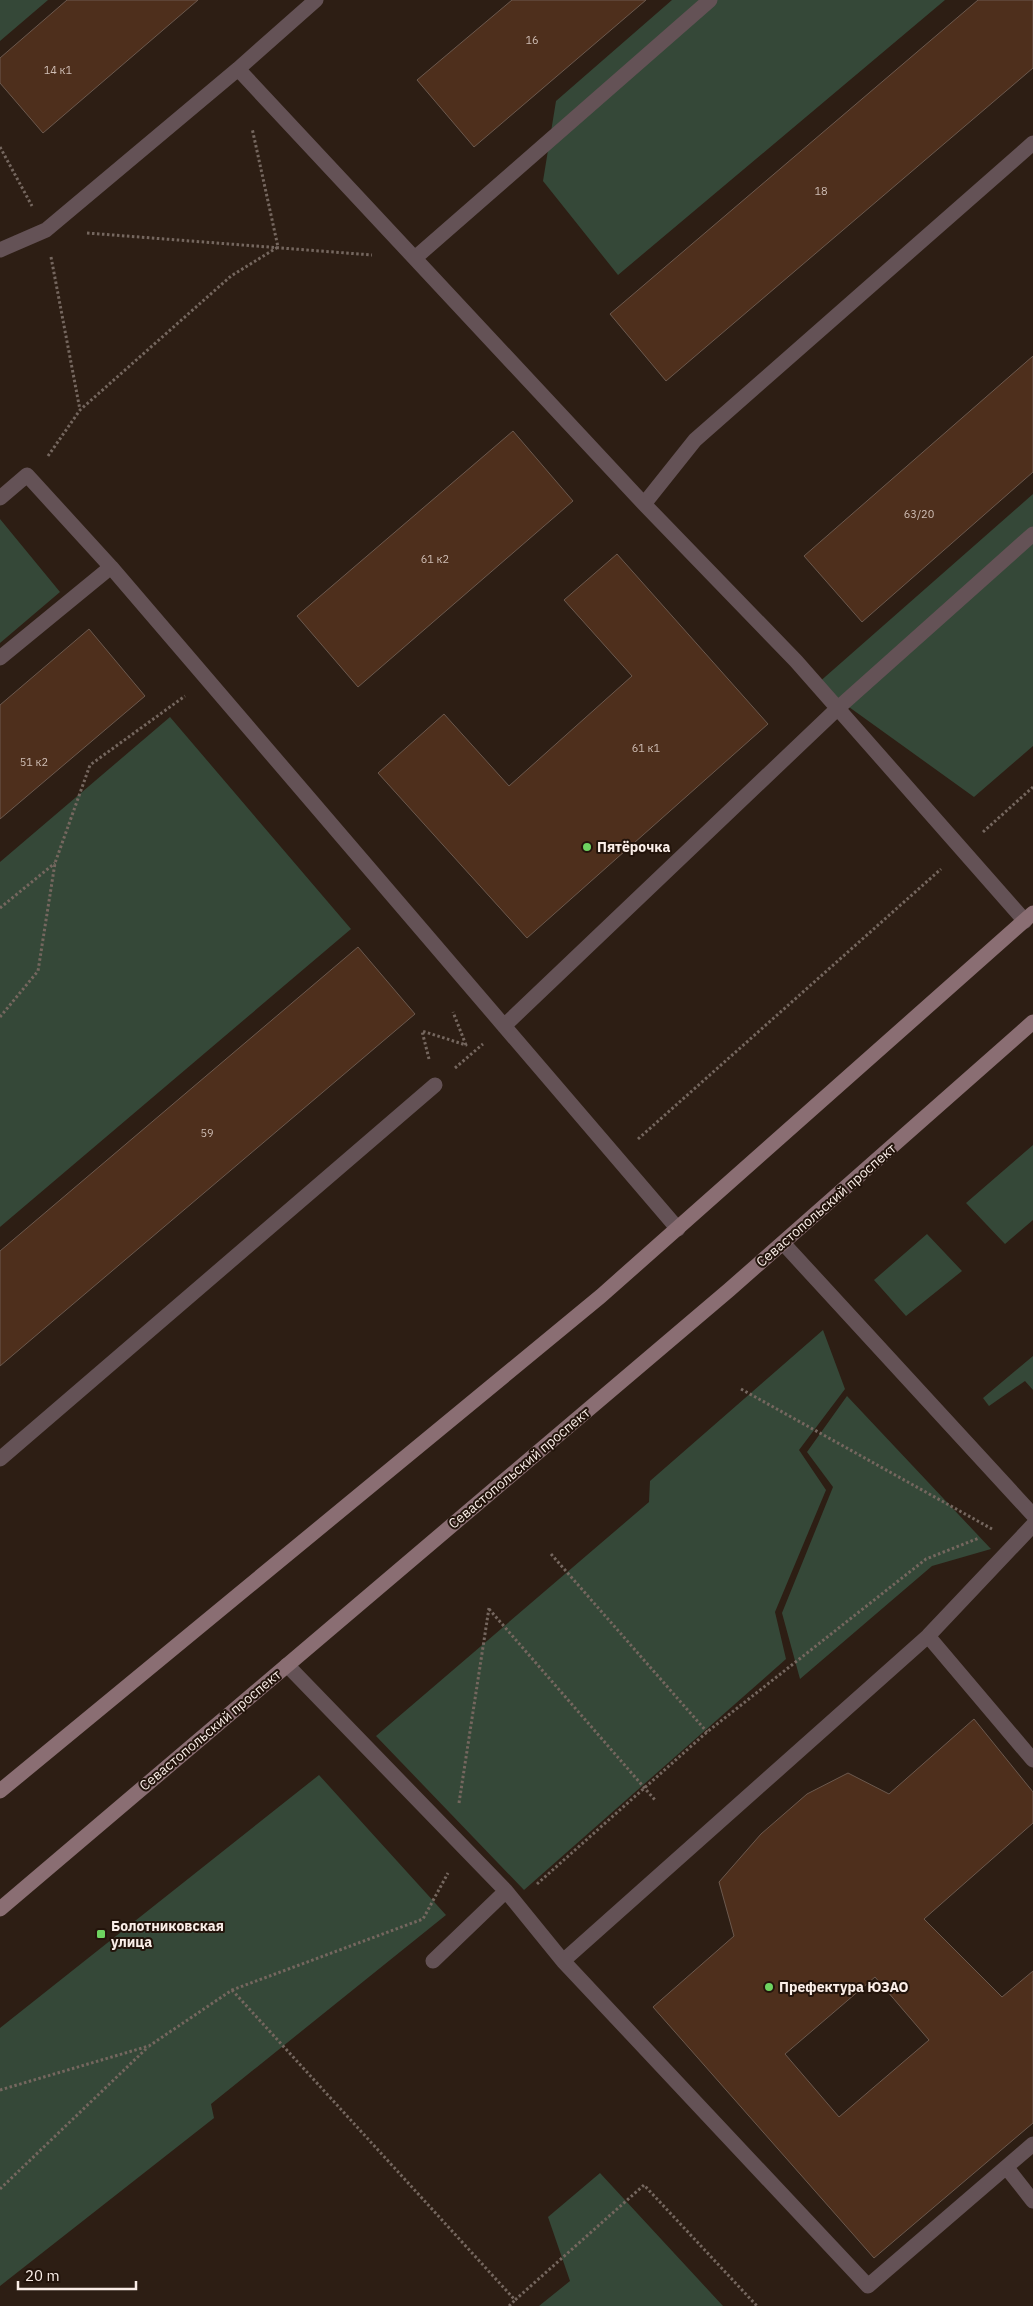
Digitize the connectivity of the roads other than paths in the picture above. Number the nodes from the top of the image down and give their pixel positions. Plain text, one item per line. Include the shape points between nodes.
1 (316, 0) edge
2 (710, 0) edge
3 (238, 68) junction
4 (1033, 143) edge
5 (0, 250) edge
6 (415, 258) junction
7 (0, 498) edge
8 (644, 504) junction
9 (1033, 534) edge
10 (111, 567) junction
11 (0, 658) edge
12 (838, 708) junction
13 (1029, 917) edge
14 (1033, 1022) edge
15 (504, 1026) junction
16 (435, 1086) road end
17 (678, 1229) junction
18 (783, 1243) junction
19 (0, 1459) edge
20 (1033, 1515) edge
21 (1033, 1524) edge
22 (928, 1636) junction
23 (287, 1665) junction
24 (1033, 1760) edge
25 (0, 1791) edge
26 (510, 1897) junction
27 (0, 1909) edge
28 (433, 1961) dead end
29 (563, 1961) junction
30 (1033, 2144) edge
31 (1007, 2168) junction
32 (1033, 2201) edge

1 - 3 lane
2 - 6 lane
3 - 5 lane via 46,230
3 - 6 lane
4 - 8 lane via 695,440
6 - 8 lane
7 - 10 lane via 27,475
8 - 12 lane
9 - 12 lane
10 - 11 lane
10 - 15 lane
12 - 13 lane via 963,850
12 - 15 lane
13 - 17 main road
14 - 18 main road, Севастопольский проспект
15 - 17 lane
16 - 19 lane
17 - 25 main road
18 - 20 lane
18 - 23 main road, Севастопольский проспект
21 - 22 lane
22 - 24 lane
22 - 29 lane
23 - 26 lane
23 - 27 main road, Севастопольский проспект
26 - 28 lane
26 - 29 lane
29 - 31 lane via 868,2286
30 - 31 lane
31 - 32 lane

